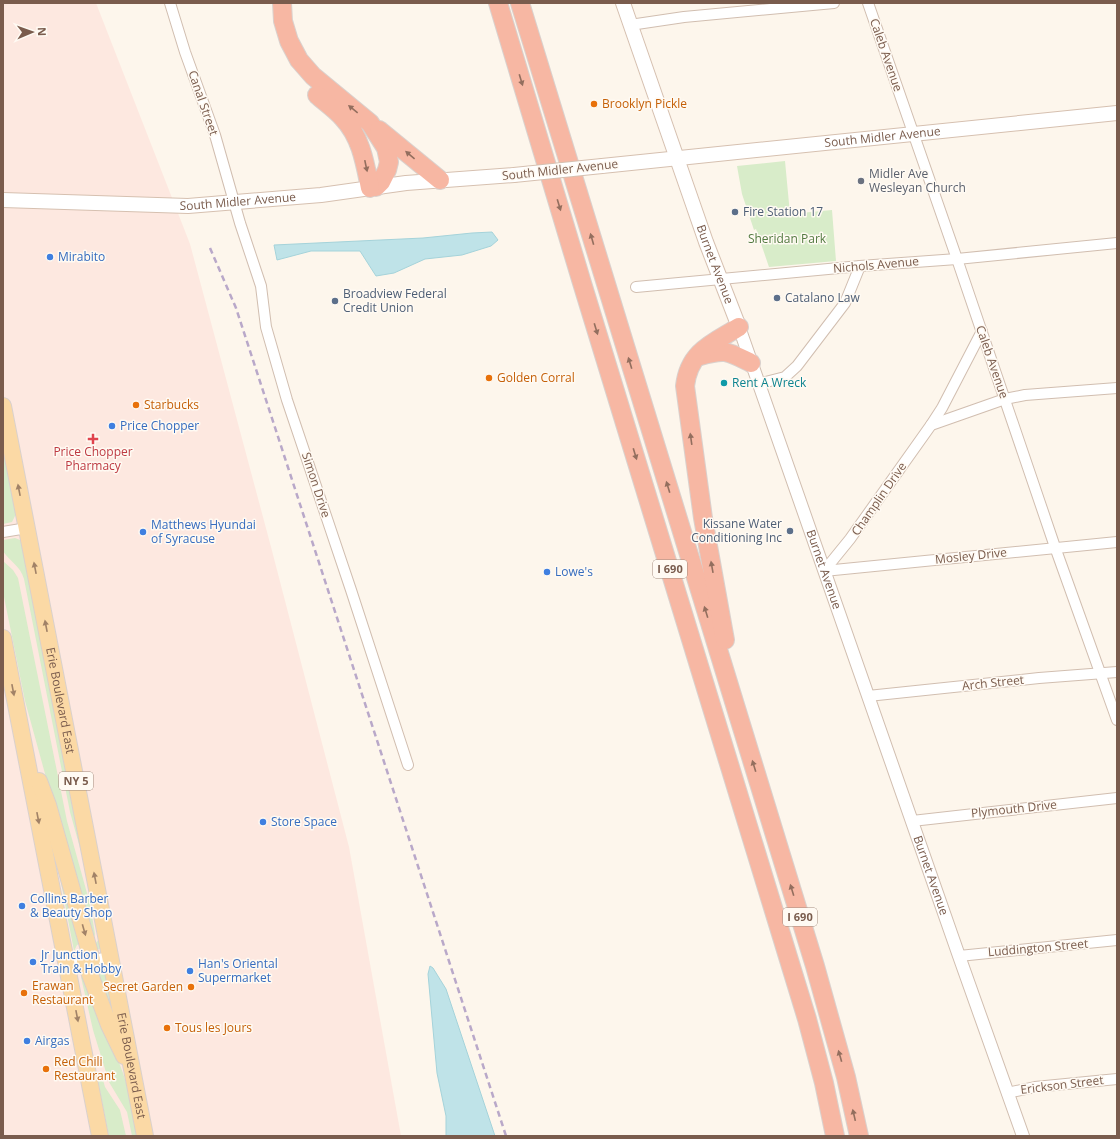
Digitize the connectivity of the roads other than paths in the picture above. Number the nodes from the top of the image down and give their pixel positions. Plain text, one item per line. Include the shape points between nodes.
1 (170, 3) edge
2 (272, 3) edge
3 (282, 3) edge
4 (488, 3) edge
5 (498, 3) edge
6 (520, 3) edge
7 (623, 3) edge
8 (834, 3) edge
9 (868, 3) edge
10 (630, 24) junction
11 (513, 52) junction
12 (1117, 113) edge
13 (370, 123) junction
14 (914, 134) junction
15 (676, 158) junction
16 (440, 180) junction
17 (373, 187) junction
18 (3, 200) edge
19 (235, 203) junction
20 (1117, 243) edge
21 (958, 259) junction
22 (860, 266) junction
23 (720, 280) junction
24 (636, 287) dead end
25 (739, 328) junction
26 (982, 331) junction
27 (695, 357) junction
28 (751, 363) junction
29 (758, 384) junction
30 (1117, 388) edge
31 (1004, 399) junction
32 (3, 406) edge
33 (931, 425) junction
34 (27, 528) junction
35 (3, 532) edge
36 (1117, 542) edge
37 (1055, 547) junction
38 (824, 571) junction
39 (3, 638) edge
40 (1117, 672) edge
41 (1100, 674) junction
42 (868, 696) junction
43 (1117, 720) edge
44 (22, 733) junction
45 (746, 743) junction
46 (408, 765) dead end
47 (1117, 798) edge
48 (912, 821) junction
49 (1117, 940) edge
50 (959, 956) junction
51 (111, 957) junction
52 (88, 960) junction
53 (67, 964) junction
54 (134, 1077) junction
55 (1117, 1079) edge
56 (1007, 1093) junction
57 (100, 1136) edge
58 (145, 1136) edge
59 (835, 1136) edge
60 (859, 1136) edge
61 (1023, 1136) edge

1 - 19 street, Canal Street
2 -> 17 highway via 272,25 286,61 296,76 344,119 355,134
13 -> 3 highway via 313,76 299,60 289,41 283,21
4 - 11 highway
5 - 11 highway, I 690
45 -> 6 highway, I 690
7 - 10 main road, Burnet Avenue
8 - 10 street
9 - 14 street, Caleb Avenue
10 - 15 main road, Burnet Avenue
11 -> 59 highway, I 690 via 807,1020
12 - 14 main road, South Midler Avenue
16 -> 13 highway
13 - 17 highway via 388,154 387,170 381,182
14 - 15 main road, South Midler Avenue
14 - 21 street, Caleb Avenue
15 - 16 main road, South Midler Avenue, bridge
15 - 23 main road, Burnet Avenue
16 - 17 main road, South Midler Avenue
17 - 19 main road, South Midler Avenue
18 - 19 main road, South Midler Avenue via 188,206
19 - 46 street, Simon Drive via 261,286 266,327 287,400
20 - 21 street, Nichols Avenue
21 - 22 street, Nichols Avenue
21 - 26 street, Caleb Avenue
22 - 23 street, Nichols Avenue
22 - 29 street via 845,303 797,366 785,377
23 - 24 street, Nichols Avenue
23 - 25 main road, Burnet Avenue
25 - 27 highway
25 - 28 street, Burnet Avenue
26 - 31 street, Caleb Avenue
26 - 33 street, Champlin Drive
27 - 28 highway via 720,351 731,353
45 -> 27 highway via 703,518 686,400 686,376
28 - 29 street, Burnet Avenue
29 - 38 street, Burnet Avenue
30 - 31 street
31 - 33 street
31 - 37 street, Caleb Avenue
34 -> 32 main road, Erie Boulevard East / NY 5
33 - 38 street, Champlin Drive via 850,539
34 - 35 street
51 -> 34 main road, Erie Boulevard East / NY 5
36 - 37 street, Mosley Drive
37 - 38 street, Mosley Drive
37 - 41 street, Caleb Avenue
38 - 42 street, Burnet Avenue
39 -> 44 main road
40 - 41 street, Arch Street
41 - 42 street, Arch Street
41 - 43 street, Caleb Avenue
42 - 48 street, Burnet Avenue
44 -> 52 main road via 48,805
44 -> 53 main road
60 -> 45 highway, I 690 via 846,1077 815,966
47 - 48 street, Plymouth Drive
48 - 50 street, Burnet Avenue
49 - 50 street, Luddington Street
50 - 56 street, Burnet Avenue
51 - 52 street
51 - 54 main road, Erie Boulevard East / NY 5
52 - 53 street
52 - 54 main road via 109,1025
53 -> 57 main road
54 - 58 main road, Erie Boulevard East / NY 5
55 - 56 street, Erickson Street via 1035,1087
56 - 61 street, Burnet Avenue

